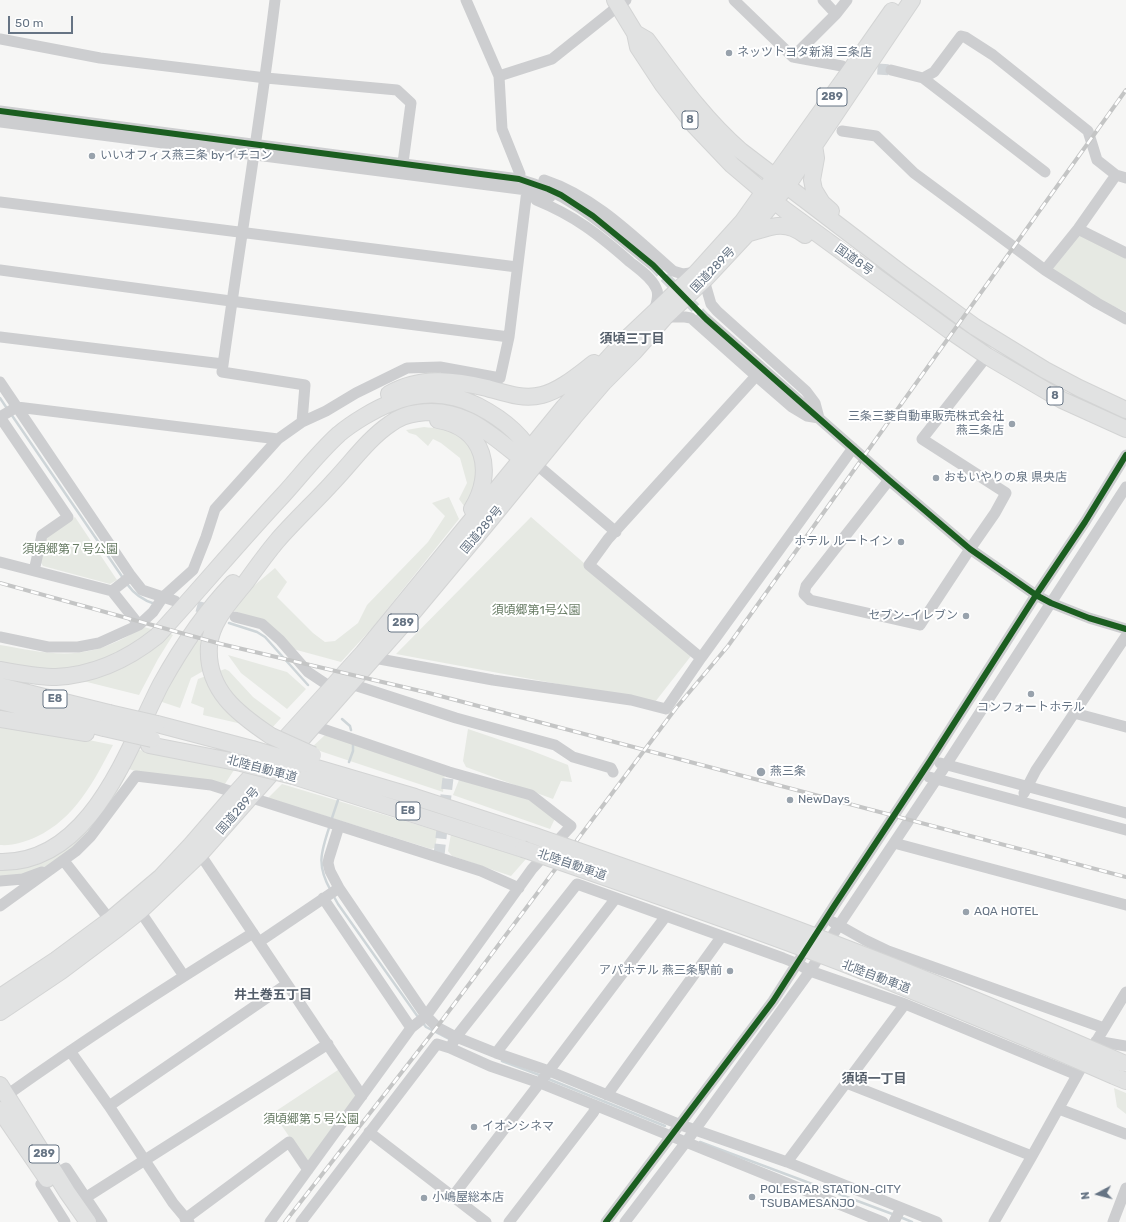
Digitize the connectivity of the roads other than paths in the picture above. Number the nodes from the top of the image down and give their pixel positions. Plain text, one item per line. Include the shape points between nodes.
1 (275, 0) edge
2 (466, 0) edge
3 (734, 0) edge
4 (823, 0) edge
5 (847, 0) edge
6 (899, 0) edge
7 (912, 0) edge
8 (619, 2) edge
9 (836, 14) junction
10 (635, 33) junction
11 (0, 38) edge
12 (793, 57) junction
13 (842, 66) dead end
14 (891, 70) tunnel mouth
15 (499, 76) junction
16 (266, 78) junction
17 (924, 78) junction
18 (0, 111) edge
19 (0, 122) edge
20 (842, 131) dead end
21 (814, 145) junction
22 (254, 150) junction
23 (402, 168) junction
24 (1045, 172) dead end
25 (520, 176) junction
26 (1121, 177) edge
27 (781, 181) junction
28 (527, 193) junction
29 (769, 197) junction
30 (0, 202) edge
31 (593, 216) junction
32 (832, 221) junction
33 (1078, 229) junction
34 (242, 232) junction
35 (747, 234) junction
36 (1126, 253) edge
37 (851, 258) junction
38 (653, 265) tunnel mouth
39 (517, 267) junction
40 (0, 270) edge
41 (1045, 270) junction
42 (701, 276) junction
43 (232, 301) junction
44 (660, 314) junction
45 (1126, 318) edge
46 (706, 320) tunnel mouth
47 (0, 337) edge
48 (509, 337) junction
49 (623, 342) junction
50 (987, 356) junction
51 (223, 364) junction
52 (756, 376) junction
53 (0, 382) edge
54 (1126, 410) edge
55 (7, 413) edge
56 (819, 418) junction
57 (302, 422) junction
58 (1126, 429) edge
59 (379, 433) junction
60 (340, 434) junction
61 (278, 439) junction
62 (853, 448) junction
63 (1126, 455) edge
64 (529, 458) junction
65 (888, 480) junction
66 (1126, 487) edge
67 (256, 523) junction
68 (616, 532) junction
69 (278, 541) junction
70 (970, 549) junction
71 (0, 562) edge
72 (432, 569) junction
73 (34, 571) junction
74 (130, 577) junction
75 (115, 588) junction
76 (1036, 595) junction
77 (162, 598) junction
78 (175, 601) tunnel mouth
79 (1051, 603) junction
80 (235, 616) dead end
81 (139, 625) junction
82 (1126, 629) edge
83 (1126, 636) edge
84 (0, 637) edge
85 (374, 658) junction
86 (701, 658) junction
87 (0, 670) edge
88 (351, 684) junction
89 (0, 686) edge
90 (332, 688) junction
91 (0, 701) edge
92 (1074, 713) junction
93 (0, 719) edge
94 (105, 725) junction
95 (314, 726) junction
96 (1126, 727) edge
97 (308, 760) junction
98 (930, 761) junction
99 (946, 765) junction
100 (613, 772) dead end
101 (920, 774) junction
102 (936, 779) junction
103 (1027, 787) junction
104 (243, 795) junction
105 (1020, 802) junction
106 (1126, 813) edge
107 (336, 825) junction
108 (1126, 830) edge
109 (894, 842) junction
110 (196, 850) junction
111 (0, 852) edge
112 (0, 862) edge
113 (60, 863) junction
114 (0, 881) edge
115 (519, 888) junction
116 (331, 893) junction
117 (616, 898) junction
118 (0, 906) edge
119 (1126, 906) edge
120 (140, 911) junction
121 (666, 916) junction
122 (826, 919) junction
123 (110, 920) junction
124 (839, 924) junction
125 (722, 936) junction
126 (256, 937) junction
127 (798, 964) junction
128 (810, 971) junction
129 (184, 976) junction
130 (287, 984) junction
131 (1126, 992) edge
132 (0, 997) edge
133 (905, 1004) junction
134 (0, 1012) edge
135 (424, 1017) junction
136 (412, 1027) junction
137 (1104, 1028) junction
138 (456, 1037) junction
139 (1096, 1041) junction
140 (328, 1044) junction
141 (1126, 1046) edge
142 (450, 1048) junction
143 (70, 1051) junction
144 (496, 1053) junction
145 (1122, 1071) edge
146 (1077, 1075) junction
147 (544, 1077) junction
148 (846, 1083) junction
149 (3, 1090) edge
150 (608, 1095) junction
151 (362, 1096) junction
152 (109, 1106) junction
153 (597, 1106) junction
154 (1059, 1108) junction
155 (0, 1110) edge
156 (680, 1125) junction
157 (694, 1130) junction
158 (369, 1132) junction
159 (1126, 1134) edge
160 (672, 1136) junction
161 (686, 1142) junction
162 (1032, 1156) junction
163 (145, 1161) junction
164 (787, 1162) junction
165 (308, 1170) junction
166 (52, 1177) junction
167 (1126, 1188) edge
168 (453, 1196) junction
169 (85, 1198) junction
170 (900, 1209) junction
171 (187, 1220) edge
172 (65, 1222) edge
173 (76, 1222) edge
174 (88, 1222) edge
175 (102, 1222) edge
176 (270, 1222) edge
177 (301, 1222) edge
178 (486, 1222) edge
179 (509, 1222) edge
180 (606, 1222) edge
181 (625, 1222) edge
182 (890, 1222) edge
183 (937, 1222) edge
184 (994, 1222) edge
185 (1113, 1222) edge

1 - 16 street
2 - 15 street
3 - 12 street
4 - 9 street
5 - 9 street
6 - 27 highway, 国道289号 / 289
7 - 21 highway, 国道289号 / 289
8 - 10 highway, 国道8号 / 8
8 - 15 street via 552,59
9 - 12 street
10 - 27 highway, 国道8号 / 8 via 646,40 722,134
10 - 29 highway, 国道8号 / 8 via 638,47 703,137
11 - 16 street via 100,58
12 - 13 street
14 - 17 street
15 - 25 street via 502,129
16 - 22 street
16 - 23 street via 397,90 411,103
17 - 24 street
17 - 26 street via 934,72 961,36 965,37 993,55 1088,130 1097,160
18 - 22 street
19 - 22 street
20 - 41 street via 876,136 914,173
21 - 27 highway, 国道289号 / 289
21 - 32 highway via 814,190 830,211
22 - 23 street
22 - 34 street
23 - 25 street
23 - 28 street
25 - 31 street via 561,195
25 - 42 street via 560,186 596,206 673,271
26 - 33 street
27 - 29 highway, 国道289号 / 289
27 - 32 highway, 国道8号 / 8
28 - 31 street via 541,194
28 - 39 street
28 - 44 street via 578,220 648,277 657,290
29 - 35 highway, 国道289号 / 289
29 - 37 highway, 国道8号 / 8
29 - 42 highway, 国道289号 / 289 via 743,221
30 - 34 street
31 - 38 street
32 - 54 highway, 国道8号 / 8 via 975,327 1045,370
33 - 36 street
33 - 41 street
34 - 39 street
34 - 43 street
35 - 37 highway via 771,226 787,225 798,229 829,252
35 - 42 highway, 国道289号 / 289
37 - 50 highway, 国道8号 / 8
39 - 48 street
40 - 43 street
41 - 45 street
42 - 44 highway, 国道289号 / 289
42 - 56 street via 711,304 806,391 815,403
43 - 48 street
43 - 51 street
44 - 49 highway, 国道289号 / 289
44 - 52 street via 691,318
44 - 64 highway, 国道289号 / 289 via 634,352 574,417
46 - 56 street
47 - 51 street
48 - 57 street via 500,378 440,367 407,368
49 - 60 highway via 550,392 530,397 465,383 436,380 421,382 380,398
49 - 64 highway, 国道289号 / 289 via 564,407
50 - 58 highway, 国道8号 / 8 via 1062,400
50 - 70 street via 922,439 1006,493
51 - 57 street via 222,372 305,385
52 - 56 street via 792,407 807,416
52 - 68 street
53 - 55 street
55 - 61 street
55 - 73 street via 68,517 42,535
55 - 74 street
56 - 62 street
57 - 61 street
59 - 64 highway via 405,416 418,413 448,413 463,417
59 - 69 highway
59 - 72 highway via 392,426 417,419 444,421 465,432 475,441 481,452 485,475 479,497
60 - 64 highway via 391,403 424,394 440,394 472,403 501,420 515,432
60 - 67 highway
61 - 77 street via 215,509 193,570
62 - 65 street
62 - 86 street
63 - 76 street
64 - 68 street
64 - 72 highway, 国道289号 / 289
64 - 85 highway, 国道289号 / 289
65 - 70 street
65 - 70 street via 806,586 804,594 810,600 920,625
66 - 79 street
67 - 87 highway via 157,636 126,658 91,672 72,675 48,676
67 - 111 highway via 165,660 109,766 82,809 72,821 46,840 32,847
68 - 86 street via 589,565
69 - 97 highway, bridge via 218,619 212,632 209,658 216,684 233,708 246,720
69 - 112 highway via 234,581 199,622 161,684 111,783 82,825 68,838 36,856
70 - 76 street
71 - 73 street
72 - 90 highway, 国道289号 / 289
73 - 75 street
74 - 75 street
74 - 77 street via 142,590
75 - 81 street
76 - 79 street
76 - 98 street
77 - 78 street
77 - 81 street via 153,612
79 - 82 street
79 - 99 street
80 - 90 street via 262,624 308,672
81 - 84 street via 99,643 78,647 48,647
83 - 92 street
85 - 86 street via 493,680 631,700 666,709
85 - 88 highway, 国道289号 / 289
88 - 95 highway, 国道289号 / 289
88 - 100 street via 456,718 555,745 574,757 611,768
89 - 94 highway, 北陸自動車道 / E8
90 - 104 highway, 国道289号 / 289
91 - 94 highway, 北陸自動車道 / E8
92 - 96 street
92 - 103 street
93 - 94 highway
94 - 97 highway, 北陸自動車道 / E8, bridge via 156,724 252,750
94 - 145 highway, 北陸自動車道 / E8, bridge via 150,742 293,776 523,848 674,901
95 - 104 highway, 国道289号 / 289
95 - 115 street via 448,775 531,795 572,826 532,869
97 - 145 highway, 北陸自動車道 / E8, bridge via 532,835 859,953 1034,1024
98 - 99 street
98 - 101 street
99 - 102 street
99 - 103 street
101 - 102 street
101 - 122 street
102 - 105 street
102 - 109 street
103 - 105 street
103 - 106 street
104 - 107 street
104 - 110 highway, 国道289号 / 289
104 - 113 street via 211,785 136,776 91,836
105 - 108 street
107 - 115 street via 438,856
107 - 116 street via 328,863
109 - 119 street
109 - 124 street
110 - 120 highway, 国道289号 / 289
110 - 123 highway, 国道289号 / 289
110 - 126 street
113 - 114 street via 23,878
113 - 118 street
113 - 123 street
115 - 135 street
116 - 126 street
116 - 135 street
116 - 136 street
117 - 121 street
117 - 138 street via 577,884
117 - 144 street
120 - 129 street
120 - 134 highway, 国道289号 / 289 via 61,971
121 - 125 street
121 - 147 street
122 - 124 street
122 - 127 street
123 - 132 highway, 国道289号 / 289
124 - 128 street
124 - 137 street via 888,951
125 - 127 street
125 - 150 street
126 - 129 street
126 - 130 street
127 - 128 street
127 - 156 street via 774,1001
128 - 133 street
128 - 157 street
129 - 143 street
130 - 140 street
130 - 152 street
131 - 137 street
133 - 146 street
133 - 148 street
135 - 136 street
135 - 138 street
136 - 151 street
137 - 139 street
138 - 142 street
138 - 144 street
139 - 141 street
139 - 146 street
140 - 151 street
140 - 163 street
142 - 147 street via 490,1066
142 - 158 street via 437,1044
143 - 149 street
143 - 152 street
144 - 147 street
146 - 154 street
147 - 150 street
147 - 153 street
147 - 168 street
148 - 162 street
148 - 164 street
149 - 166 highway, 289
150 - 156 street
151 - 165 street
152 - 163 street
153 - 160 street
153 - 179 street
154 - 159 street
154 - 162 street
155 - 166 highway, 289
156 - 157 street
156 - 160 street
157 - 161 street
157 - 164 street
158 - 168 street
158 - 177 street
160 - 161 street
160 - 180 street
161 - 181 street
161 - 182 street
162 - 184 street
163 - 169 street
163 - 171 street
164 - 170 street
165 - 171 street via 289,1142
165 - 176 street
166 - 169 street via 66,1168
166 - 172 street via 41,1184
166 - 173 highway, 289
166 - 174 highway, 289
167 - 185 street
168 - 178 street
169 - 175 street
170 - 182 street
170 - 183 street

